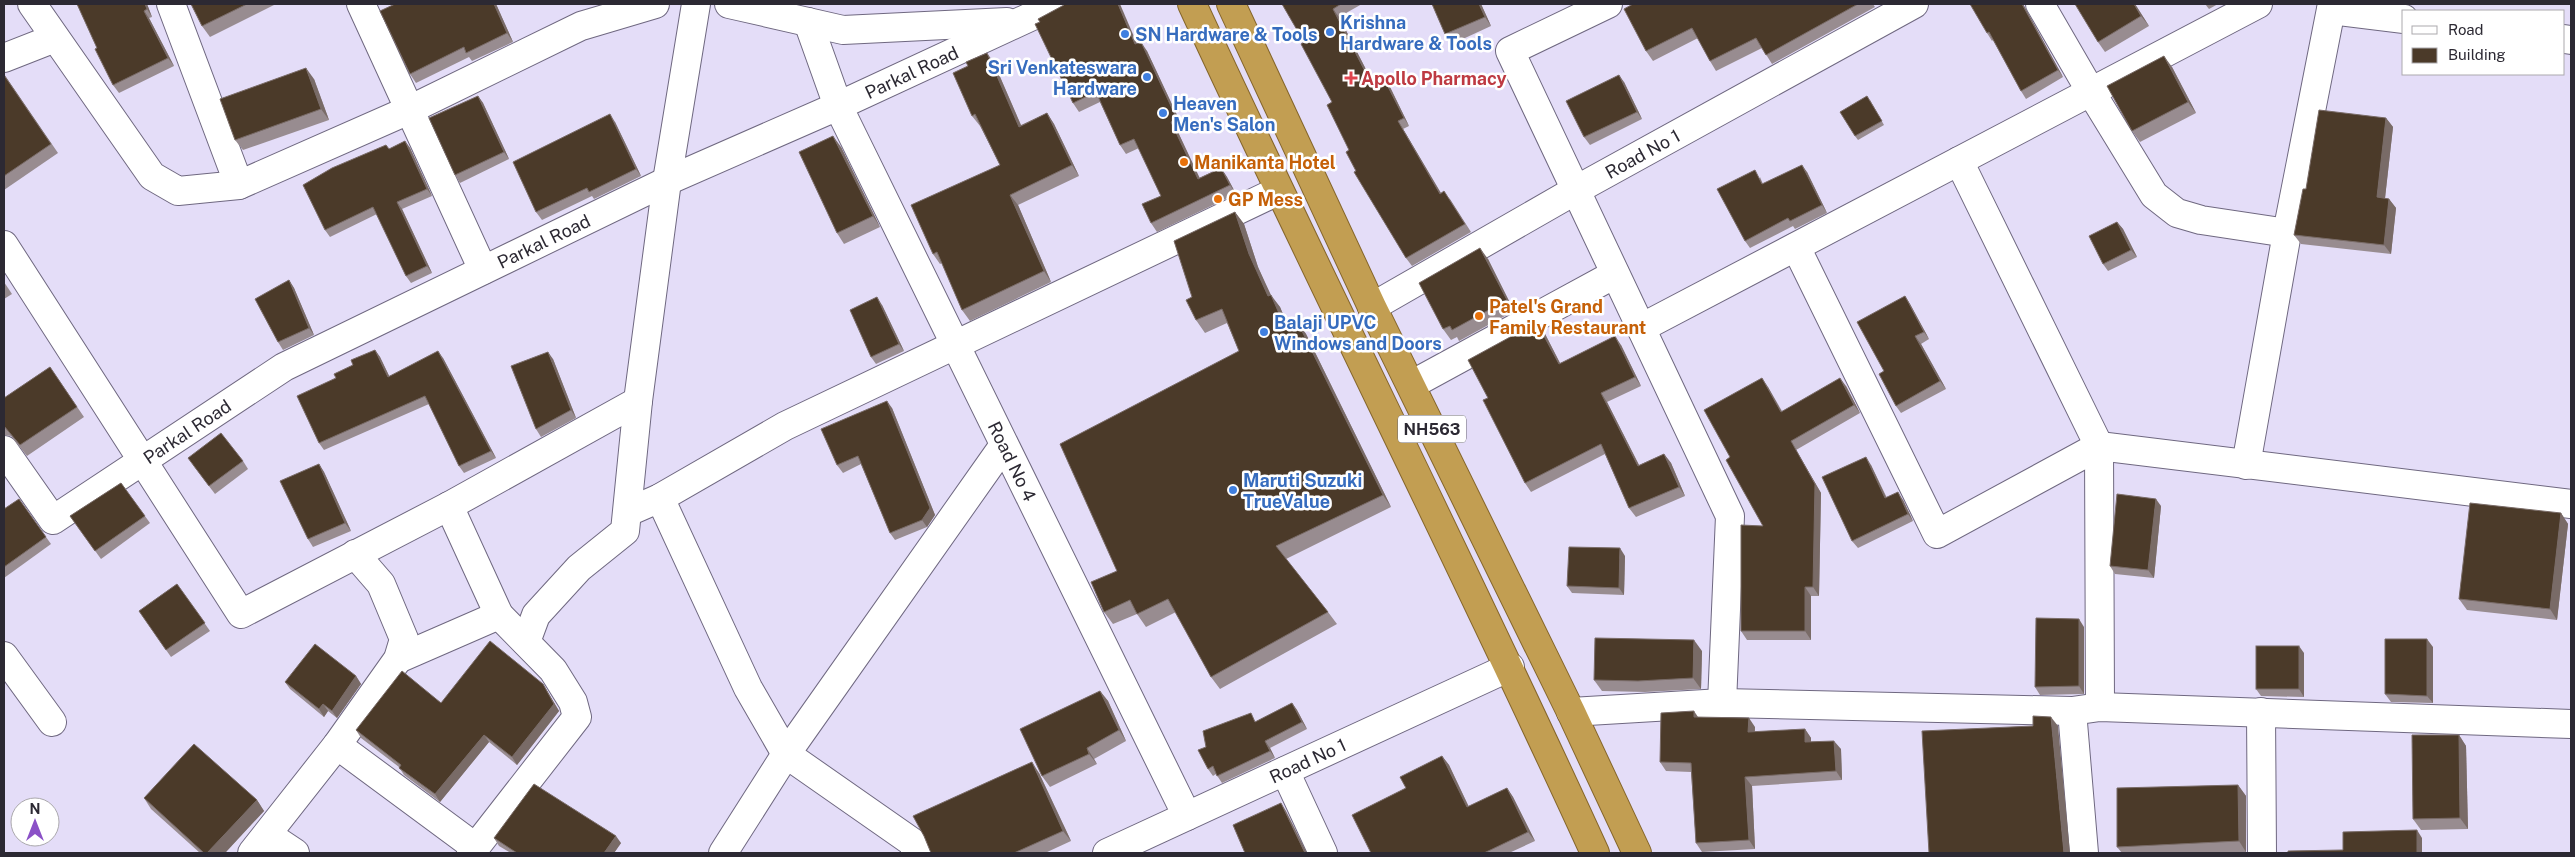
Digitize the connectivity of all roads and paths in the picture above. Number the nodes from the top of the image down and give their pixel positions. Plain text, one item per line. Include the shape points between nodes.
1 (32, 4) edge
2 (170, 4) edge
3 (361, 4) edge
4 (655, 4) edge
5 (696, 4) edge
6 (729, 4) edge
7 (1058, 4) edge
8 (1192, 4) edge
9 (1231, 4) edge
10 (1605, 4) edge
11 (1914, 4) edge
12 (2040, 4) edge
13 (2258, 4) edge
14 (2332, 7) edge
15 (576, 15) edge
16 (2402, 19) edge
17 (808, 22) junction
18 (1021, 22) junction
19 (55, 38) junction
20 (4, 58) edge
21 (2091, 92) junction
22 (838, 106) junction
23 (409, 110) junction
24 (1959, 161) junction
25 (667, 181) junction
26 (239, 185) junction
27 (1576, 190) junction
28 (1278, 191) junction
29 (2287, 233) junction
30 (4, 245) edge
31 (1796, 247) junction
32 (483, 270) junction
33 (1615, 274) junction
34 (1372, 307) junction
35 (1641, 328) junction
36 (956, 345) junction
37 (1411, 385) junction
38 (638, 401) junction
39 (1004, 445) junction
40 (2099, 446) junction
41 (4, 450) edge
42 (141, 460) junction
43 (2246, 466) junction
44 (660, 498) junction
45 (2571, 504) edge
46 (449, 506) junction
47 (628, 512) junction
48 (355, 554) junction
49 (499, 615) junction
50 (526, 642) junction
51 (4, 656) edge
52 (398, 659) junction
53 (1510, 667) junction
54 (1722, 703) junction
55 (2100, 707) junction
56 (2072, 711) junction
57 (1571, 712) junction
58 (2261, 712) junction
59 (52, 722) dead end
60 (2571, 724) edge
61 (337, 745) junction
62 (786, 754) junction
63 (1285, 771) junction
64 (1187, 816) junction
65 (260, 844) edge
66 (473, 850) edge
67 (295, 853) edge
68 (723, 853) edge
69 (917, 853) edge
70 (1108, 853) edge
71 (1323, 853) edge
72 (1596, 853) edge
73 (1637, 853) edge
74 (2084, 853) edge
75 (2262, 853) edge

1 - 19 street
2 - 26 street
3 - 23 street
4 - 15 street
5 - 25 street
6 - 17 street
7 - 18 street, Parkal Road
8 - 28 highway, NH563
9 - 34 highway, NH563
10 - 27 street via 1510,52
11 - 27 street, Road No 1
12 - 21 street
13 - 21 street
14 - 16 street
14 - 29 street
15 - 23 street
17 - 18 street via 843,30
17 - 22 street, Road No 4
18 - 22 street, Parkal Road
19 - 20 street
19 - 26 street via 152,176 178,191
21 - 24 street
21 - 29 street via 2154,195 2177,214
22 - 25 street, Parkal Road
22 - 36 street, Road No 4
23 - 26 street
23 - 32 street
24 - 31 street
24 - 40 street
25 - 32 street, Parkal Road
25 - 38 street
27 - 33 street
27 - 34 street, Road No 1
28 - 36 street
28 - 53 highway, NH563
29 - 43 street
30 - 42 street
31 - 35 street
31 - 40 street via 1936,534
32 - 42 street, Parkal Road via 284,367
33 - 35 street
33 - 37 street
34 - 37 highway, NH563
35 - 54 street via 1730,516
36 - 39 street, Road No 4
36 - 44 street via 785,426
37 - 57 highway, NH563
38 - 46 street
38 - 47 street
39 - 62 street
39 - 64 street, Road No 4
40 - 43 street
40 - 55 street
41 - 42 street, Parkal Road via 53,520
42 - 48 street via 241,614
43 - 45 street
44 - 47 street
44 - 62 street via 748,688
46 - 48 street
46 - 49 street
47 - 50 street via 625,531 580,568 536,615
48 - 52 street via 381,584 404,639
49 - 50 street
49 - 52 street
50 - 66 street via 553,670 573,702 577,718
51 - 59 street
52 - 61 street
53 - 63 street, Road No 1
53 - 72 highway, NH563
54 - 56 street
54 - 57 street
55 - 56 street
55 - 58 street
56 - 74 street
57 - 73 highway, NH563
58 - 60 street
58 - 75 street
61 - 65 street
61 - 66 street
62 - 68 street
62 - 69 street via 912,842
63 - 64 street, Road No 1
63 - 71 street
64 - 70 street, Road No 1
65 - 67 street

